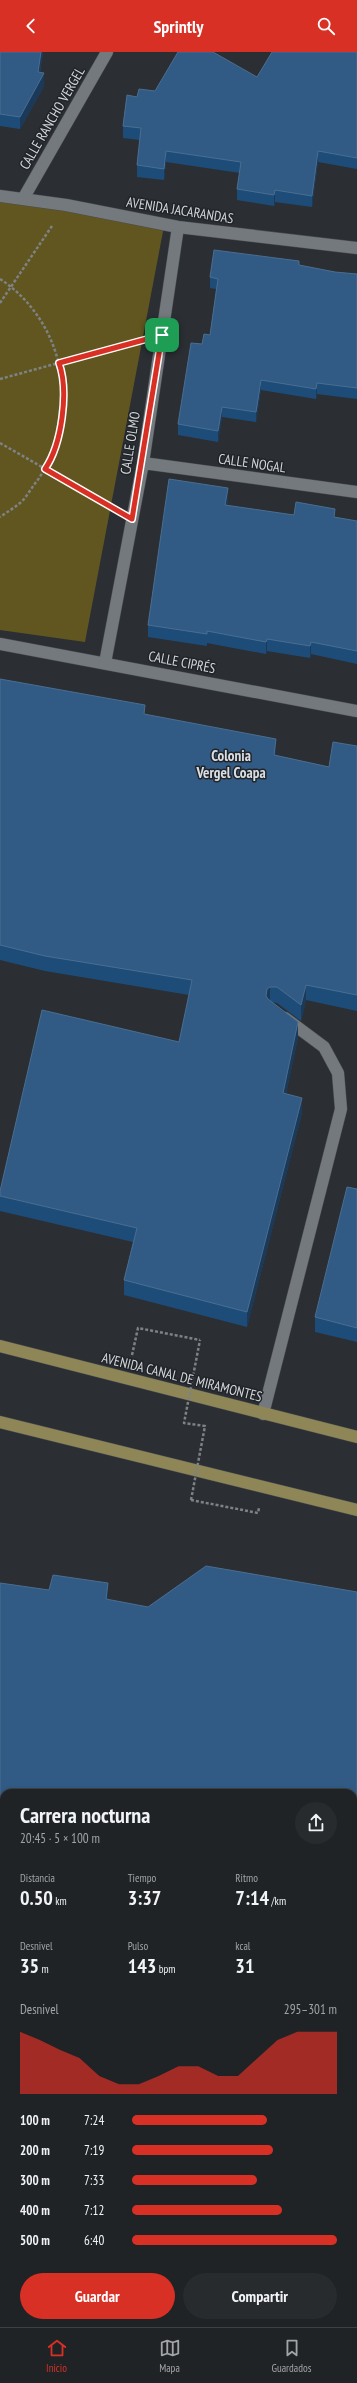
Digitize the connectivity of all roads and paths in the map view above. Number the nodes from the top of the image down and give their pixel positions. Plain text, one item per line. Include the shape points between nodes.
1 (107, 52) edge
2 (0, 196) edge
3 (23, 199) junction
4 (66, 205) junction
5 (178, 227) junction
6 (357, 247) edge
7 (0, 280) edge
8 (11, 287) junction
9 (0, 303) edge
10 (162, 335) junction
11 (59, 363) junction
12 (0, 378) edge
13 (0, 443) edge
14 (143, 463) junction
15 (45, 469) junction
16 (357, 492) edge
17 (0, 517) edge
18 (132, 519) junction
19 (0, 644) edge
20 (105, 663) junction
21 (357, 712) edge
22 (273, 1009) edge
23 (0, 1346) edge
24 (128, 1379) junction
25 (263, 1414) junction
26 (0, 1422) edge
27 (357, 1437) edge
28 (357, 1510) edge
29 (258, 1513) dead end

1 - 3 street, CALLE RANCHO VERGEL
2 - 3 street, AVENIDA JACARANDAS
3 - 4 street, AVENIDA JACARANDAS
4 - 5 street, AVENIDA JACARANDAS
4 - 8 path
5 - 6 street, AVENIDA JACARANDAS
5 - 10 street, CALLE OLMO
7 - 8 path
8 - 9 path
8 - 11 path via 17,290 47,328
10 - 11 path
10 - 14 street, CALLE OLMO
11 - 12 path
11 - 15 path via 62,372 63,419
13 - 15 path
14 - 16 street, CALLE NOGAL
14 - 18 street, CALLE OLMO
15 - 17 path via 21,502
15 - 18 path
18 - 20 street, CALLE OLMO
19 - 20 street, CALLE CIPRÉS
20 - 21 street, CALLE CIPRÉS
22 - 25 street via 324,1047 338,1073 341,1109
23 - 24 main road, AVENIDA CANAL DE MIRAMONTES
24 - 25 main road, AVENIDA CANAL DE MIRAMONTES
24 - 29 path, bridge via 138,1328 200,1340 184,1423 205,1426 191,1500
25 - 27 main road, AVENIDA CANAL DE MIRAMONTES
26 - 28 main road

